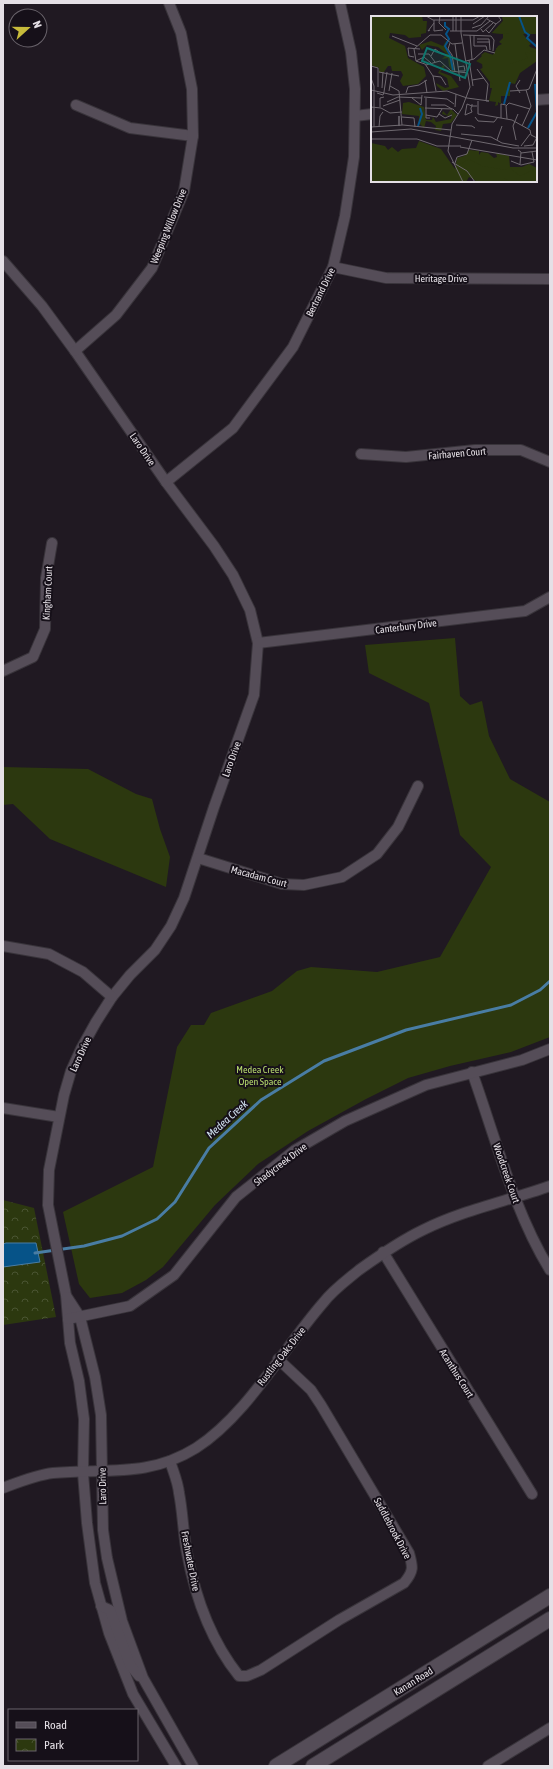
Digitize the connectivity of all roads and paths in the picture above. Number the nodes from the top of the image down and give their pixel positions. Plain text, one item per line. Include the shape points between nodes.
1 (169, 3) edge
2 (340, 3) edge
3 (550, 99) edge
4 (537, 100) edge
5 (76, 105) dead end
6 (371, 114) edge
7 (355, 116) junction
8 (193, 136) junction
9 (3, 261) edge
10 (333, 266) junction
11 (550, 278) edge
12 (76, 351) junction
13 (361, 454) dead end
14 (550, 462) edge
15 (166, 482) junction
16 (52, 543) dead end
17 (550, 598) edge
18 (258, 643) junction
19 (3, 670) edge
20 (418, 786) dead end
21 (198, 858) junction
22 (3, 946) edge
23 (112, 997) junction
24 (550, 1049) edge
25 (472, 1072) junction
26 (3, 1108) edge
27 (59, 1117) junction
28 (550, 1186) edge
29 (516, 1198) junction
30 (383, 1252) junction
31 (550, 1270) edge
32 (66, 1295) junction
33 (80, 1317) junction
34 (68, 1319) junction
35 (278, 1359) junction
36 (170, 1461) junction
37 (102, 1472) junction
38 (83, 1473) junction
39 (3, 1488) edge
40 (532, 1494) dead end
41 (550, 1596) edge
42 (101, 1606) junction
43 (550, 1619) edge
44 (239, 1676) joint
45 (142, 1678) junction
46 (550, 1728) edge
47 (176, 1766) edge
48 (193, 1766) edge
49 (276, 1766) edge
50 (313, 1766) edge
51 (488, 1766) edge

1 - 8 street, Weeping Willow Drive via 181,33 192,89
2 - 7 street, Bertrand Drive via 351,52
3 - 4 street
5 - 8 street via 130,128
6 - 7 street
7 - 10 street, Bertrand Drive via 354,157 345,216
8 - 12 street, Weeping Willow Drive via 184,191 152,268 116,315
9 - 12 street, Laro Drive
10 - 11 street, Heritage Drive via 386,278
10 - 15 street, Bertrand Drive via 293,347 233,428
12 - 15 street, Laro Drive
13 - 14 street, Fairhaven Court via 406,458 475,450 522,450
15 - 18 street, Laro Drive via 233,575 250,610
16 - 19 street, Kingham Court via 46,578 46,628 33,656
17 - 18 street, Canterbury Drive via 525,611
18 - 21 street, Laro Drive via 254,695
20 - 21 street, Macadam Court via 398,827 377,854 342,877 304,885 282,884
21 - 23 street, Laro Drive via 171,926 155,950
22 - 23 street via 49,954 83,972
23 - 27 street, Laro Drive via 71,1071
24 - 25 street, Shadycreek Drive via 522,1060
25 - 29 street, Woodcreek Court
25 - 33 street, Shadycreek Drive via 426,1085 392,1099 345,1121 295,1150 236,1197 174,1275 130,1306
26 - 27 street
27 - 32 street, Laro Drive via 49,1170 48,1205
28 - 29 street, Rustling Oaks Drive
29 - 30 street, Rustling Oaks Drive via 465,1213 424,1230
29 - 31 street, Woodcreek Court via 534,1242
30 - 35 street, Rustling Oaks Drive via 345,1281 324,1302
30 - 40 street, Acanthus Court
32 - 33 street, Laro Drive
32 - 34 street, Laro Drive
33 - 34 street, Shadycreek Drive
33 - 37 street, Laro Drive via 100,1408
34 - 38 street, Laro Drive via 84,1419
35 - 36 street, Rustling Oaks Drive via 232,1419 195,1448
35 - 44 street, Saddlebrook Drive via 311,1390 322,1405 409,1553 413,1565 411,1574 404,1583 339,1620 261,1670 247,1676
36 - 37 street, Rustling Oaks Drive via 140,1470
36 - 44 street, Freshwater Drive via 179,1491 194,1586 219,1646
37 - 38 street, Rustling Oaks Drive
37 - 45 street, Laro Drive via 103,1530 107,1558 122,1622
38 - 39 street, Rustling Oaks Drive via 52,1473 25,1479
38 - 42 street, Laro Drive via 94,1583
41 - 49 main road, Kanan Road
42 - 45 street, Laro Drive via 110,1610 130,1665
42 - 47 street, Laro Drive via 133,1694
43 - 50 main road, Kanan Road
45 - 48 street, Laro Drive
46 - 51 street

